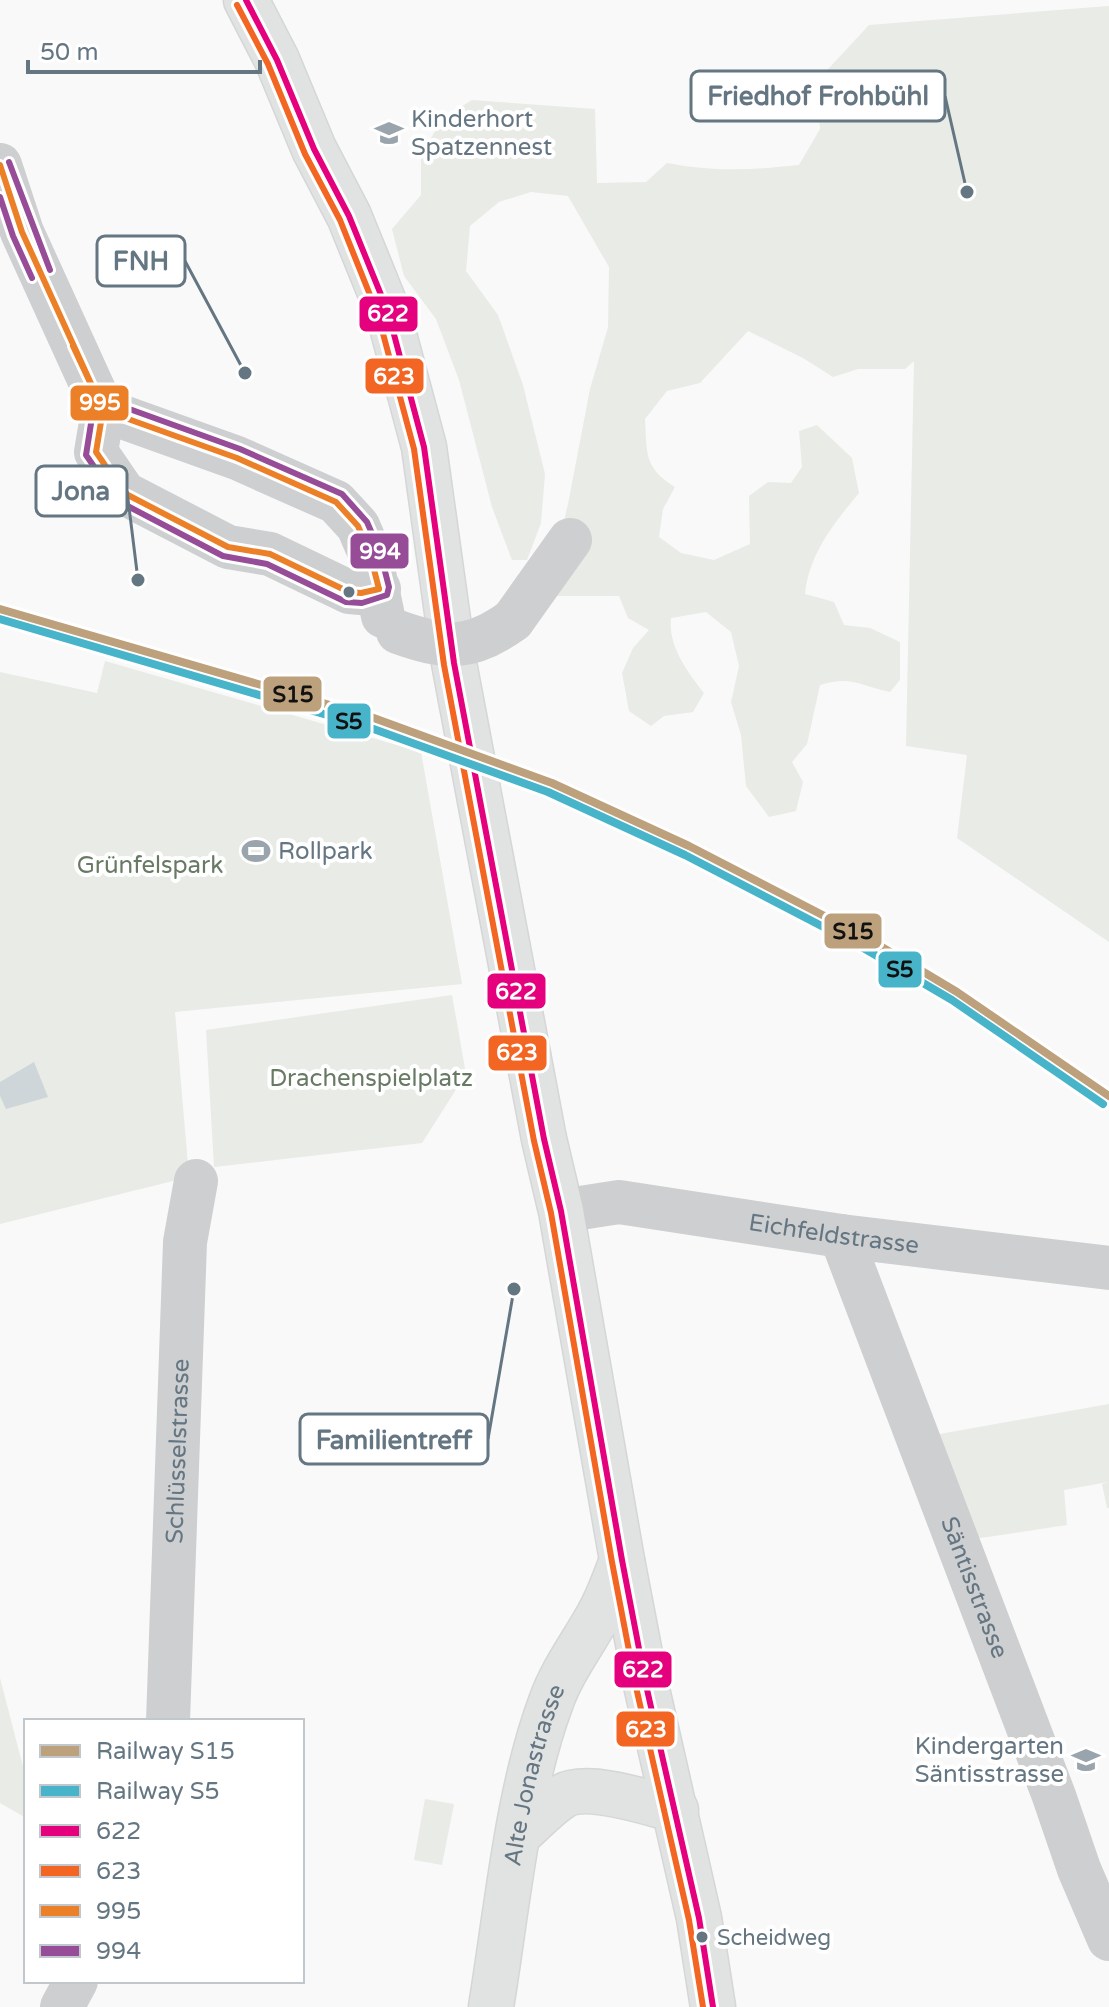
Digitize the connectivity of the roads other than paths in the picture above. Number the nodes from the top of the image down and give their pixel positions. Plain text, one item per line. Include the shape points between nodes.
1 (246, 0) edge
2 (0, 165) edge
3 (103, 410) junction
4 (570, 540) dead end
5 (379, 589) junction
6 (196, 1181) dead end
7 (561, 1211) junction
8 (841, 1236) junction
9 (1109, 1268) edge
10 (622, 1560) junction
11 (168, 1719) edge
12 (676, 1810) junction
13 (519, 1834) junction
14 (1109, 1939) edge
15 (75, 1983) edge
16 (62, 2007) edge
17 (491, 2007) edge
18 (713, 2007) edge

1 - 7 main road via 349,216 388,312 424,447 454,663
2 - 3 street via 22,232
3 - 5 street via 237,458 336,502 358,526
3 - 5 street via 96,452 124,493 228,547 270,554 349,592
4 - 5 street, bridge via 513,620 472,643 434,644 398,632 383,618
6 - 11 street, Schlüsselstrasse via 185,1242
7 - 8 street, Eichfeldstrasse via 619,1202
7 - 10 main road
8 - 9 street, Eichfeldstrasse
8 - 14 street, Säntisstrasse
10 - 12 main road
10 - 13 main road, Alte Jonastrasse via 600,1614 551,1700
12 - 13 main road via 581,1792 565,1795
12 - 18 main road
13 - 17 main road, Alte Jonastrasse
15 - 16 street

